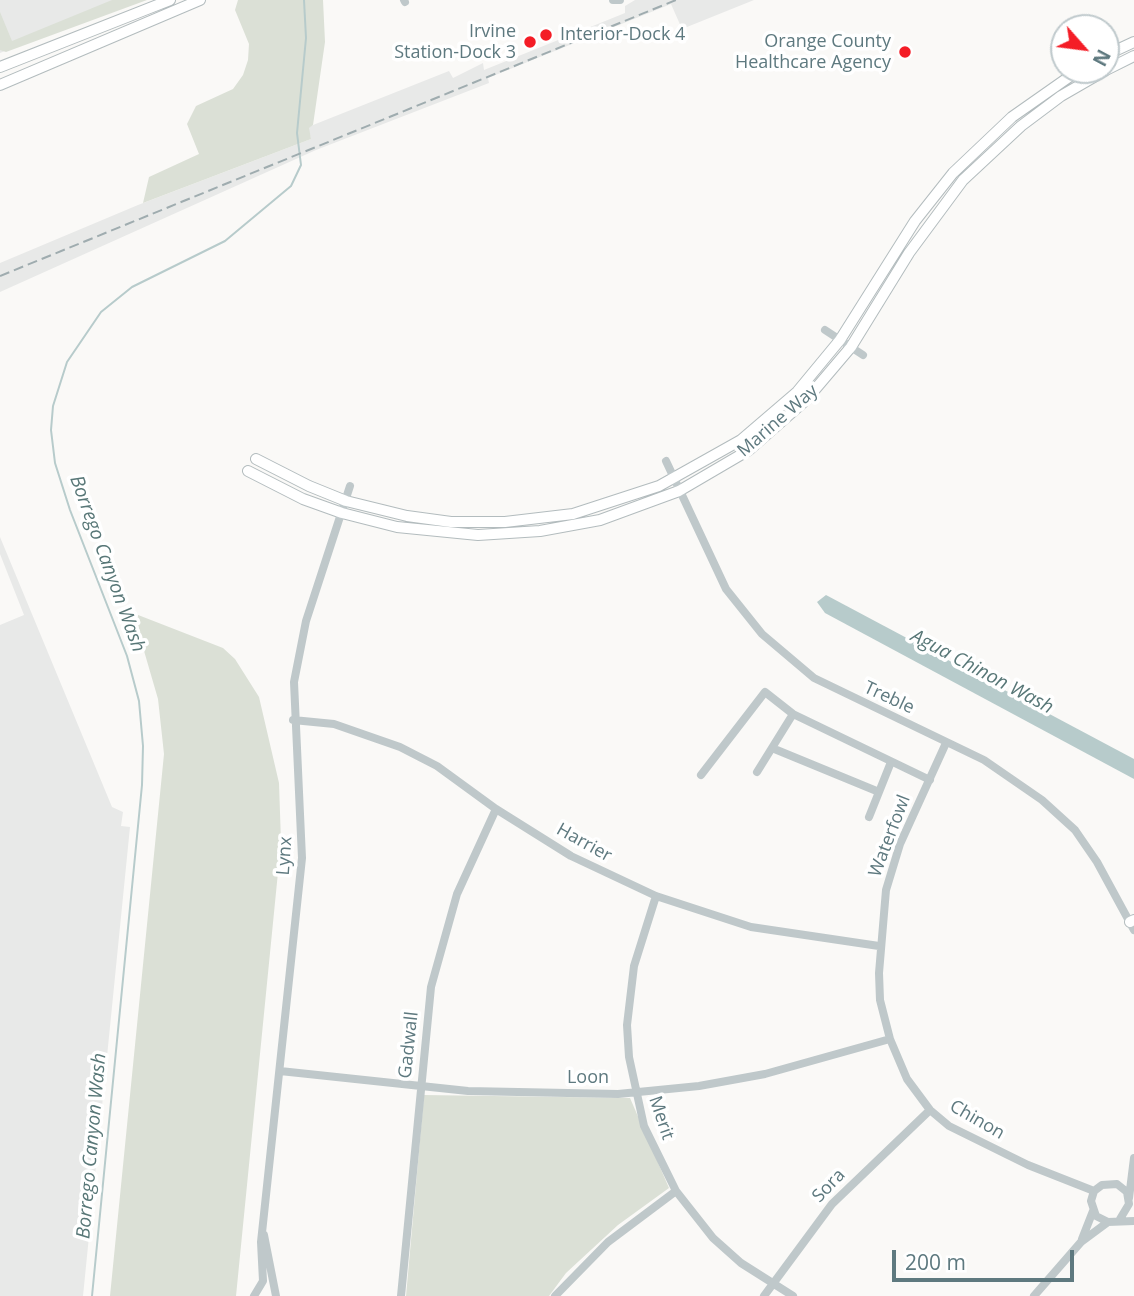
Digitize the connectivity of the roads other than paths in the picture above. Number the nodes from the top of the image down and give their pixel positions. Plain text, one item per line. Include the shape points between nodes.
1 (170, 0) edge
2 (200, 0) edge
3 (613, 0) edge
4 (620, 0) edge
5 (0, 67) edge
6 (2, 80) edge
7 (1059, 84) edge
8 (1082, 84) edge
9 (825, 330) dead end
10 (841, 340) junction
11 (851, 347) junction
12 (863, 355) dead end
13 (256, 459) dead end
14 (666, 461) dead end
15 (248, 471) dead end
16 (674, 479) junction
17 (350, 486) dead end
18 (679, 491) junction
19 (346, 501) junction
20 (342, 513) junction
21 (793, 714) junction
22 (293, 720) junction
23 (947, 743) junction
24 (772, 748) junction
25 (891, 762) junction
26 (757, 772) dead end
27 (701, 775) dead end
28 (930, 780) junction
29 (879, 792) junction
30 (496, 809) junction
31 (869, 817) dead end
32 (656, 896) junction
33 (1130, 908) edge
34 (1133, 924) edge
35 (879, 946) junction
36 (890, 1039) junction
37 (281, 1071) junction
38 (421, 1084) junction
39 (636, 1092) junction
40 (930, 1110) junction
41 (1134, 1159) edge
42 (1117, 1184) junction
43 (676, 1191) junction
44 (1094, 1191) junction
45 (1131, 1204) edge
46 (1093, 1211) junction
47 (1120, 1219) junction
48 (1134, 1221) edge
49 (1108, 1222) junction
50 (264, 1235) junction
51 (1081, 1242) junction
52 (772, 1284) junction
53 (256, 1296) edge
54 (270, 1296) edge
55 (276, 1296) edge
56 (401, 1296) edge
57 (555, 1296) edge
58 (764, 1296) edge
59 (793, 1296) edge
60 (1034, 1296) edge

1 - 5 main road
2 - 6 main road
3 - 4 street
7 - 10 main road, Marine Way via 1012,117 953,173 915,221
8 - 11 main road, Marine Way via 1021,126 963,180 909,253
9 - 10 street
10 - 11 street
10 - 16 main road, Marine Way via 797,392 764,422
11 - 12 street
11 - 18 main road, Marine Way via 806,400 763,439
13 - 19 main road, Marine Way
14 - 16 street, Treble
15 - 20 main road, Marine Way
16 - 18 street, Treble
16 - 19 main road, Marine Way via 573,514 505,522 451,522
17 - 19 street, Lynx
18 - 20 main road, Marine Way via 600,520 528,532 432,532
18 - 23 street, Treble via 726,589 789,660 837,692
19 - 20 street, Lynx
20 - 22 street, Lynx via 302,639
21 - 24 street
21 - 25 street
21 - 27 street via 765,692
22 - 30 street, Harrier via 334,723 400,747 437,766
22 - 37 street, Lynx via 303,829
23 - 28 street, Waterfowl
23 - 33 street, Treble via 1011,776 1075,830
24 - 26 street
24 - 29 street
25 - 28 street
25 - 29 street
28 - 35 street, Waterfowl via 892,866
29 - 31 street
30 - 32 street, Harrier via 570,856
30 - 38 street, Gadwall via 461,884 441,943
32 - 35 street, Harrier via 751,927
32 - 39 street, Merit via 639,945 629,996 629,1057
33 - 34 street, Treble
35 - 36 street, Chinon via 880,1000
36 - 39 street, Loon via 765,1074
36 - 40 street, Chinon via 907,1079
37 - 38 street, Loon
37 - 50 street, Lynx
38 - 39 street, Loon via 541,1094
38 - 56 street, Gadwall
39 - 43 street, Merit via 644,1126
40 - 44 street, Chinon via 967,1138
40 - 52 street, Sora via 832,1204
41 - 42 street
41 - 45 street
42 - 44 street
42 - 45 street
43 - 52 street, Merit via 713,1238
43 - 57 street via 608,1242
44 - 46 street
45 - 47 street
46 - 49 street
46 - 51 street
47 - 48 street
47 - 49 street
49 - 51 street
50 - 53 street, Lynx via 263,1281
50 - 55 street, Lynx
51 - 60 street
52 - 58 street, Sora
52 - 59 street, Merit
53 - 54 street

